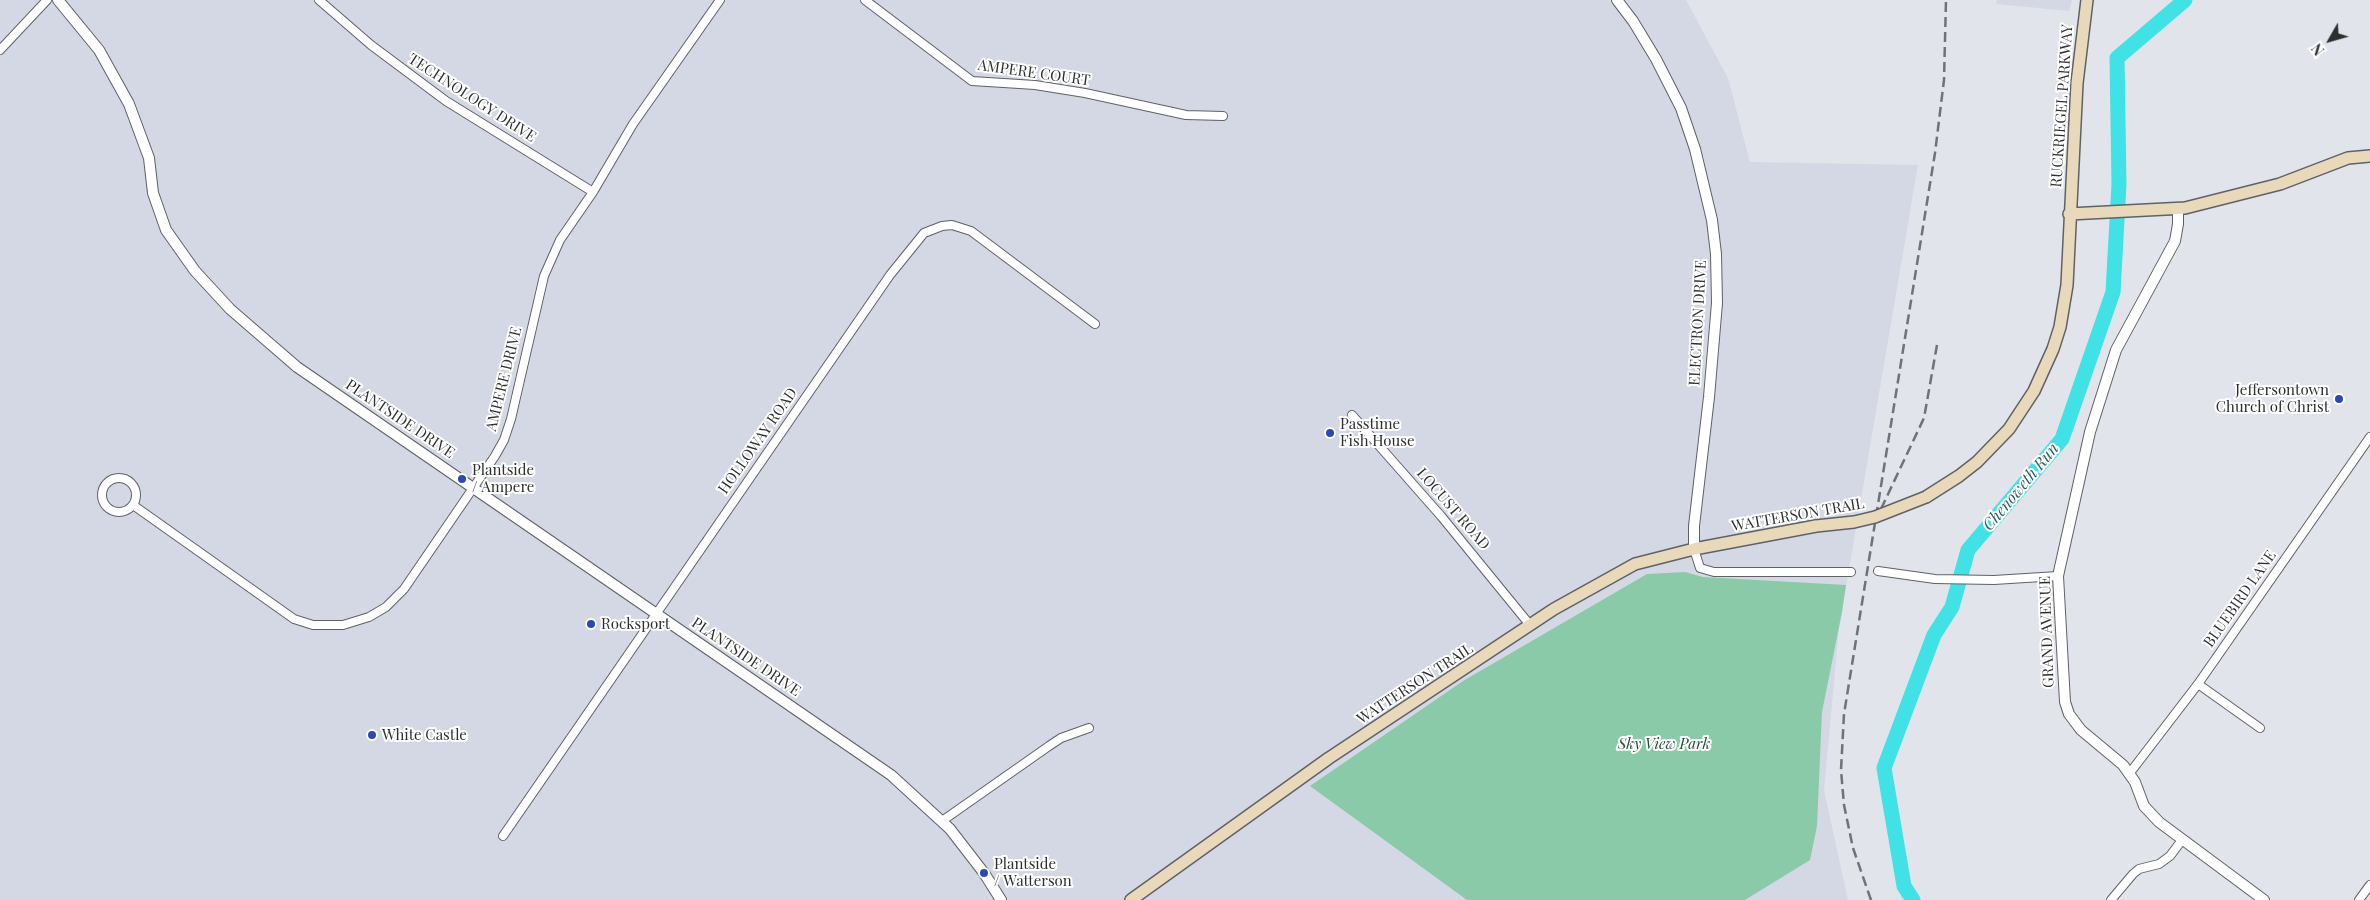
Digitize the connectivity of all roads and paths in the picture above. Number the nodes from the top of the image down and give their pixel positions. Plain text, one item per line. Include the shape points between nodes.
1 (47, 0) edge
2 (58, 0) edge
3 (319, 0) edge
4 (720, 0) edge
5 (865, 0) edge
6 (1617, 0) edge
7 (2087, 0) edge
8 (0, 50) edge
9 (1223, 116) dead end
10 (2370, 156) edge
11 (593, 192) junction
12 (2178, 208) junction
13 (2069, 214) junction
14 (1095, 324) dead end
15 (1352, 415) dead end
16 (2370, 437) edge
17 (474, 488) junction
18 (133, 504) junction
19 (1694, 549) junction
20 (1878, 571) dead end
21 (1850, 572) dead end
22 (2058, 576) junction
23 (655, 613) junction
24 (1530, 625) junction
25 (2198, 684) junction
26 (1089, 728) dead end
27 (2260, 728) dead end
28 (2129, 774) junction
29 (942, 821) junction
30 (503, 836) dead end
31 (2182, 840) junction
32 (2370, 885) edge
33 (1001, 900) edge
34 (1131, 900) edge
35 (2111, 900) edge
36 (2264, 900) edge
37 (2359, 900) edge

1 - 8 street
2 - 17 street, PLANTSIDE DRIVE via 84,29 117,78 149,158 158,211 176,245 195,271 230,309 276,350
3 - 11 street, TECHNOLOGY DRIVE via 371,46 446,101
4 - 11 street, AMPERE DRIVE via 638,117
5 - 9 street, AMPERE COURT via 972,81 1085,93 1186,115
6 - 19 street, ELECTRON DRIVE via 1656,59 1681,108 1695,149 1712,220 1716,303
7 - 13 main road, RUCKRIEGEL PARKWAY via 2079,55
10 - 12 main road via 2347,158 2280,184
11 - 17 street, AMPERE DRIVE via 552,255 536,306 509,425 495,456
12 - 13 main road
12 - 22 street, GRAND AVENUE via 2175,241 2116,350 2098,406
13 - 19 main road, WATTERSON TRAIL, bridge via 2064,305 2053,349 2034,391 1994,446 1959,476 1926,497 1879,516
14 - 23 street, HOLLOWAY ROAD via 971,231 947,225 924,233 890,275
15 - 24 street, LOCUST ROAD via 1442,516
16 - 25 street, BLUEBIRD LANE
17 - 18 street, AMPERE DRIVE via 396,598 369,617 354,623 328,626 303,622 285,614
17 - 23 street, PLANTSIDE DRIVE
18 - 18 street via 119,512 107,507 101,497 106,483 116,477 130,482 136,491
19 - 21 street via 1700,568 1714,572
19 - 24 main road, WATTERSON TRAIL via 1635,564
20 - 22 street via 1969,580
22 - 28 street, GRAND AVENUE via 2062,679 2069,714 2081,730
23 - 29 street, PLANTSIDE DRIVE via 872,760
23 - 30 street, HOLLOWAY ROAD
24 - 34 main road, WATTERSON TRAIL via 1329,758
25 - 27 street
25 - 28 street, BLUEBIRD LANE
26 - 29 street via 1049,746
28 - 31 street, GRAND AVENUE via 2150,814
29 - 33 street, PLANTSIDE DRIVE
31 - 35 street via 2159,864 2133,874
31 - 36 street, GRAND AVENUE
32 - 37 street

